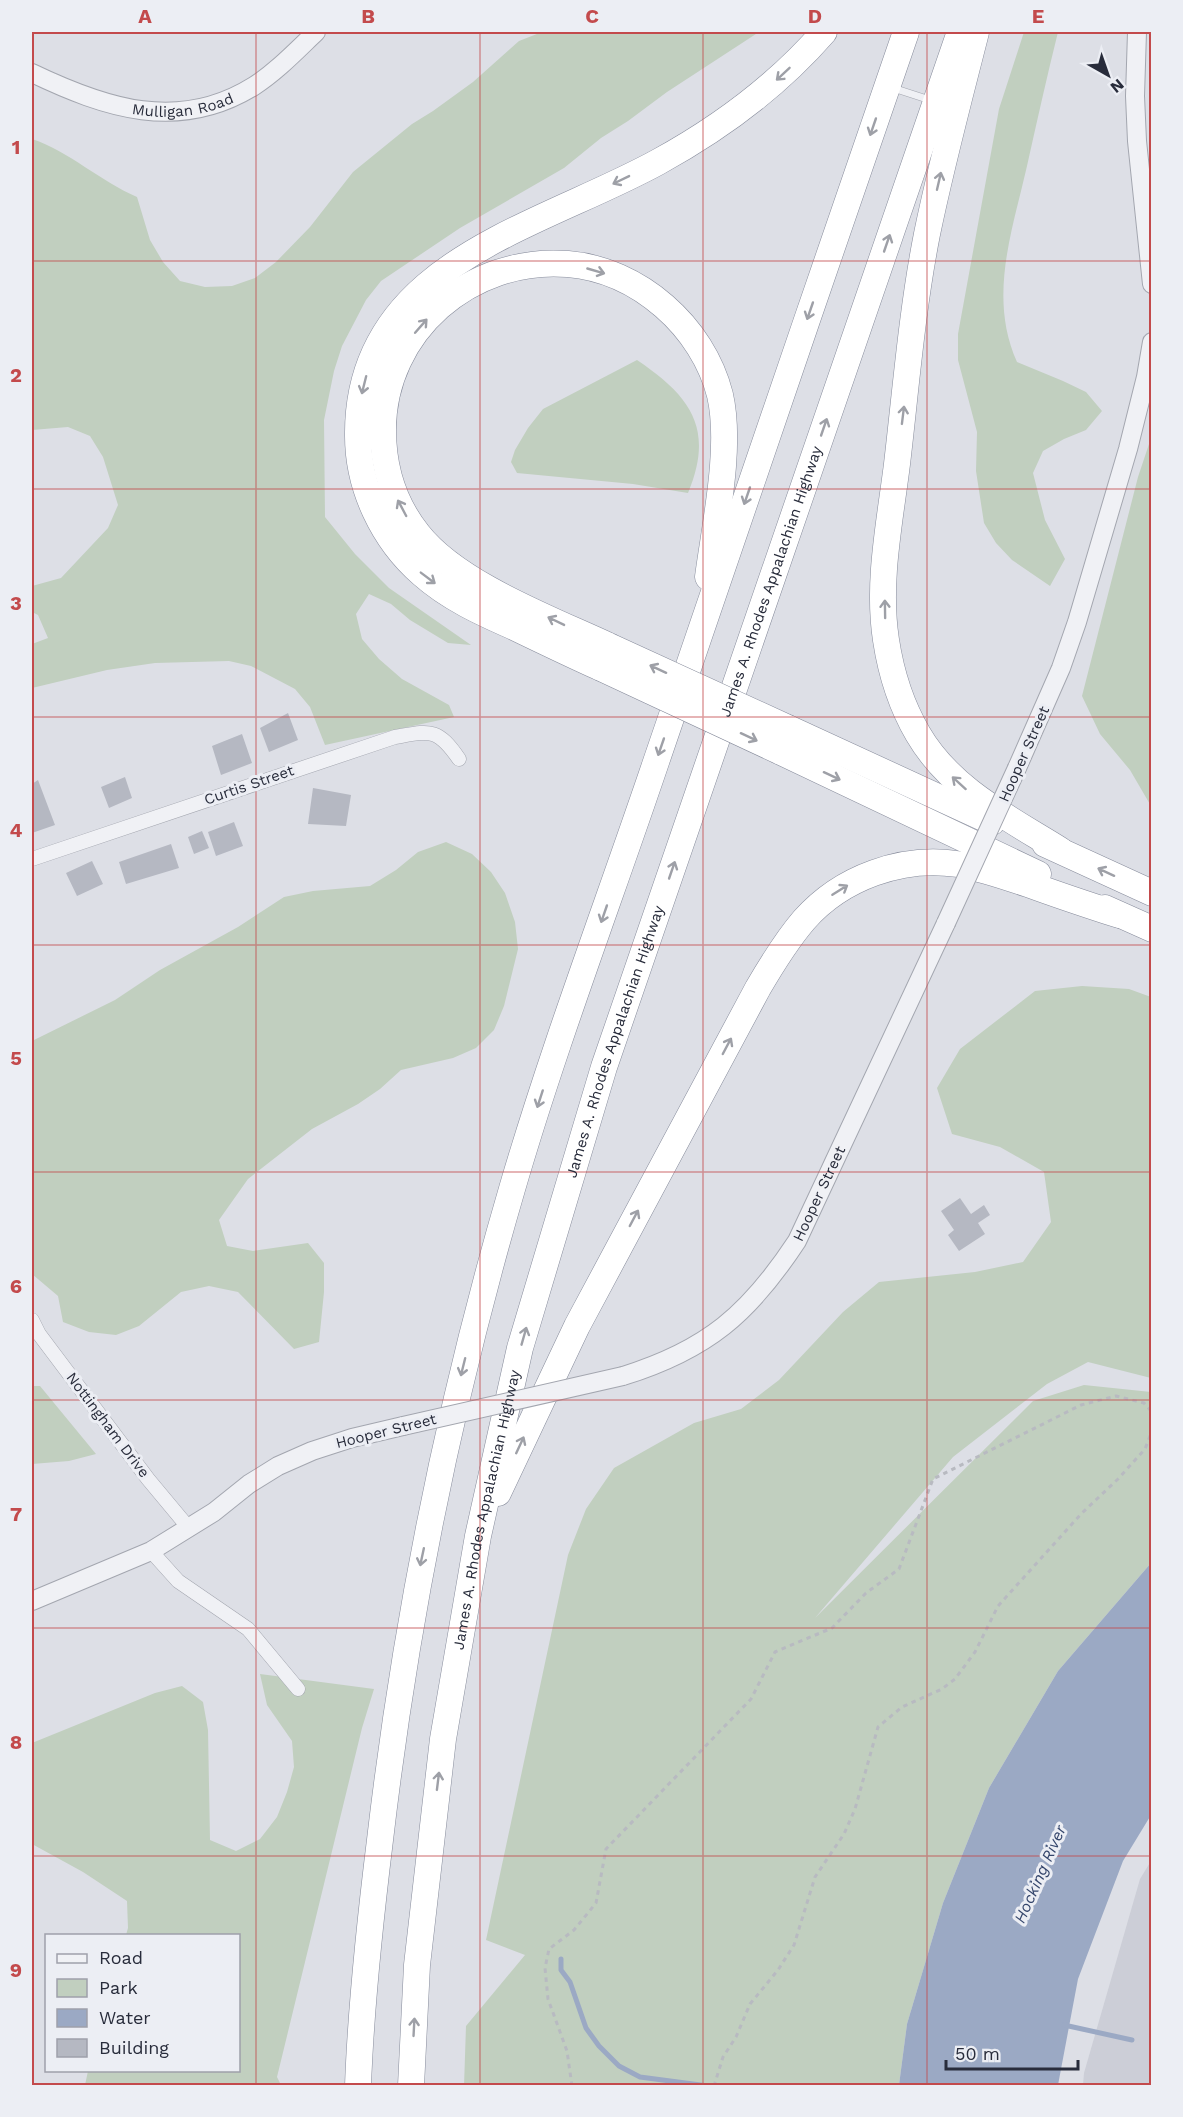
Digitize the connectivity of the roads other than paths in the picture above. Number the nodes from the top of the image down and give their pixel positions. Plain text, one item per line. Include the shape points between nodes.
1 (316, 32) edge
2 (824, 32) edge
3 (906, 32) edge
4 (960, 32) edge
5 (976, 32) edge
6 (1137, 32) edge
7 (32, 73) edge
8 (887, 86) junction
9 (936, 102) junction
10 (1152, 285) edge
11 (1152, 342) edge
12 (701, 632) junction
13 (605, 657) junction
14 (783, 739) junction
15 (459, 759) dead end
16 (1060, 850) junction
17 (32, 859) edge
18 (1152, 893) edge
19 (1119, 915) junction
20 (1152, 929) edge
21 (32, 1320) edge
22 (188, 1527) junction
23 (478, 1536) junction
24 (151, 1551) junction
25 (32, 1601) edge
26 (298, 1689) dead end
27 (358, 2085) edge
28 (411, 2085) edge

1 - 7 street, Mulligan Road via 279,68 253,86 198,109 138,111 70,92
2 -> 13 highway via 758,96 692,143 448,267 418,291 392,321 372,358 357,416 358,452 378,519 399,549 422,574 482,612
3 - 8 highway
4 - 9 highway, James A. Rhodes Appalachian Highway
16 -> 5 highway via 977,798 938,762 905,709 886,638 885,566 918,289 938,184
6 - 10 street via 1137,141
8 - 9 lane
8 -> 12 highway
23 -> 9 highway, James A. Rhodes Appalachian Highway via 520,1348 601,1078
11 - 22 street, Hooper Street, bridge via 1128,449 1077,622 1048,702 797,1241 776,1273 722,1329 656,1366 312,1450 249,1484
13 -> 12 highway via 440,556 418,534 390,482 383,451 383,419 387,390 397,363 412,336 434,310 462,289 494,274 531,265 568,264 596,270 627,281 653,297 677,317 695,340 717,386 724,427
12 -> 27 highway via 543,1091 462,1373 420,1565 392,1737 369,1929
13 - 14 highway, bridge
14 - 16 highway
14 -> 19 highway
15 - 17 street, Curtis Street via 440,737 428,732 395,737
18 -> 16 highway
19 - 20 highway
23 -> 19 highway via 606,1269 758,988 806,918 855,880 887,868 923,862 987,871
21 - 22 street, Nottingham Drive via 148,1479
22 - 24 street, Hooper Street
28 -> 23 highway, James A. Rhodes Appalachian Highway via 417,1965 430,1839
24 - 25 street, Hooper Street
24 - 26 street via 178,1581 248,1629

